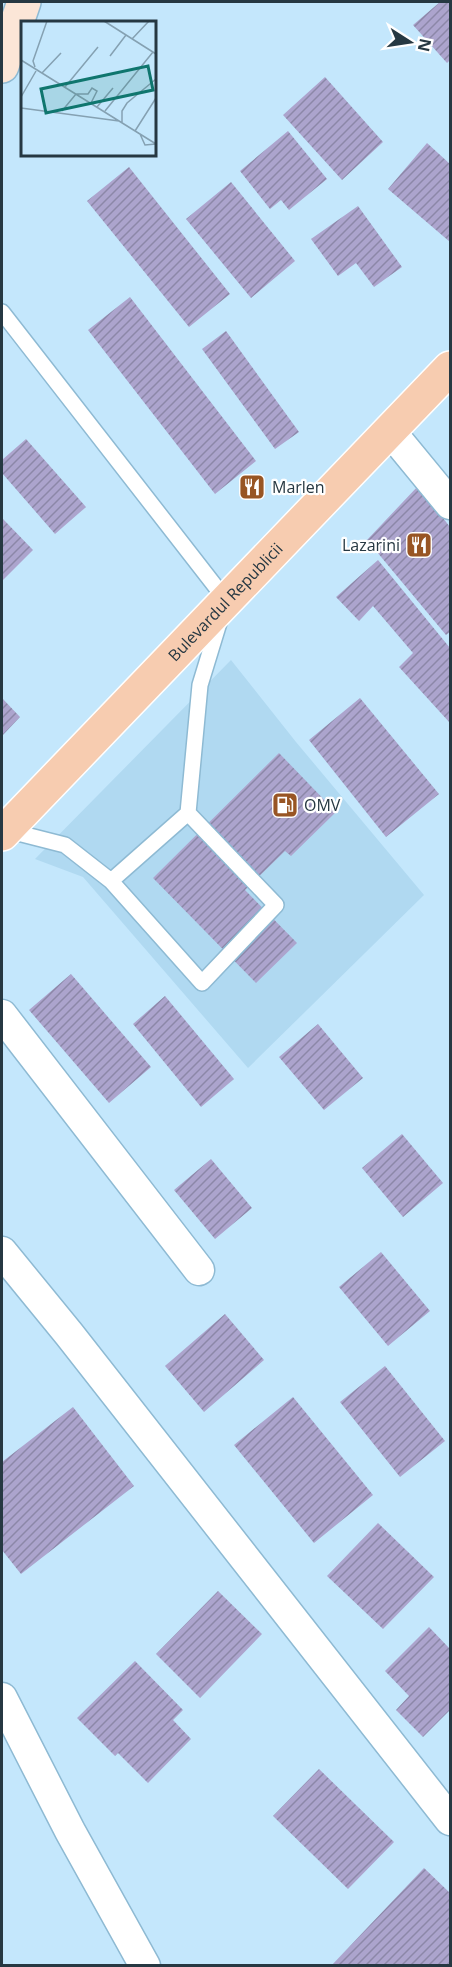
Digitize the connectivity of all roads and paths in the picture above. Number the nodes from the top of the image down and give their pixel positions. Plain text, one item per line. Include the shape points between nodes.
1 (24, 2) edge
2 (2, 66) edge
3 (2, 312) edge
4 (450, 368) edge
5 (390, 431) junction
6 (450, 504) edge
7 (226, 600) junction
8 (188, 813) junction
9 (4, 832) edge
10 (111, 881) junction
11 (2, 1015) edge
12 (2, 1252) edge
13 (199, 1270) dead end
14 (2, 1698) edge
15 (450, 1821) edge
16 (145, 1965) edge

1 - 2 main road
3 - 7 lane
4 - 5 main road, Bulevardul Republicii
5 - 6 street
5 - 7 main road, Bulevardul Republicii
7 - 8 lane via 200,685
7 - 9 main road, Bulevardul Republicii
8 - 10 lane
8 - 10 lane via 276,905 202,983
9 - 10 lane via 65,845
11 - 13 street
12 - 15 street
14 - 16 street

